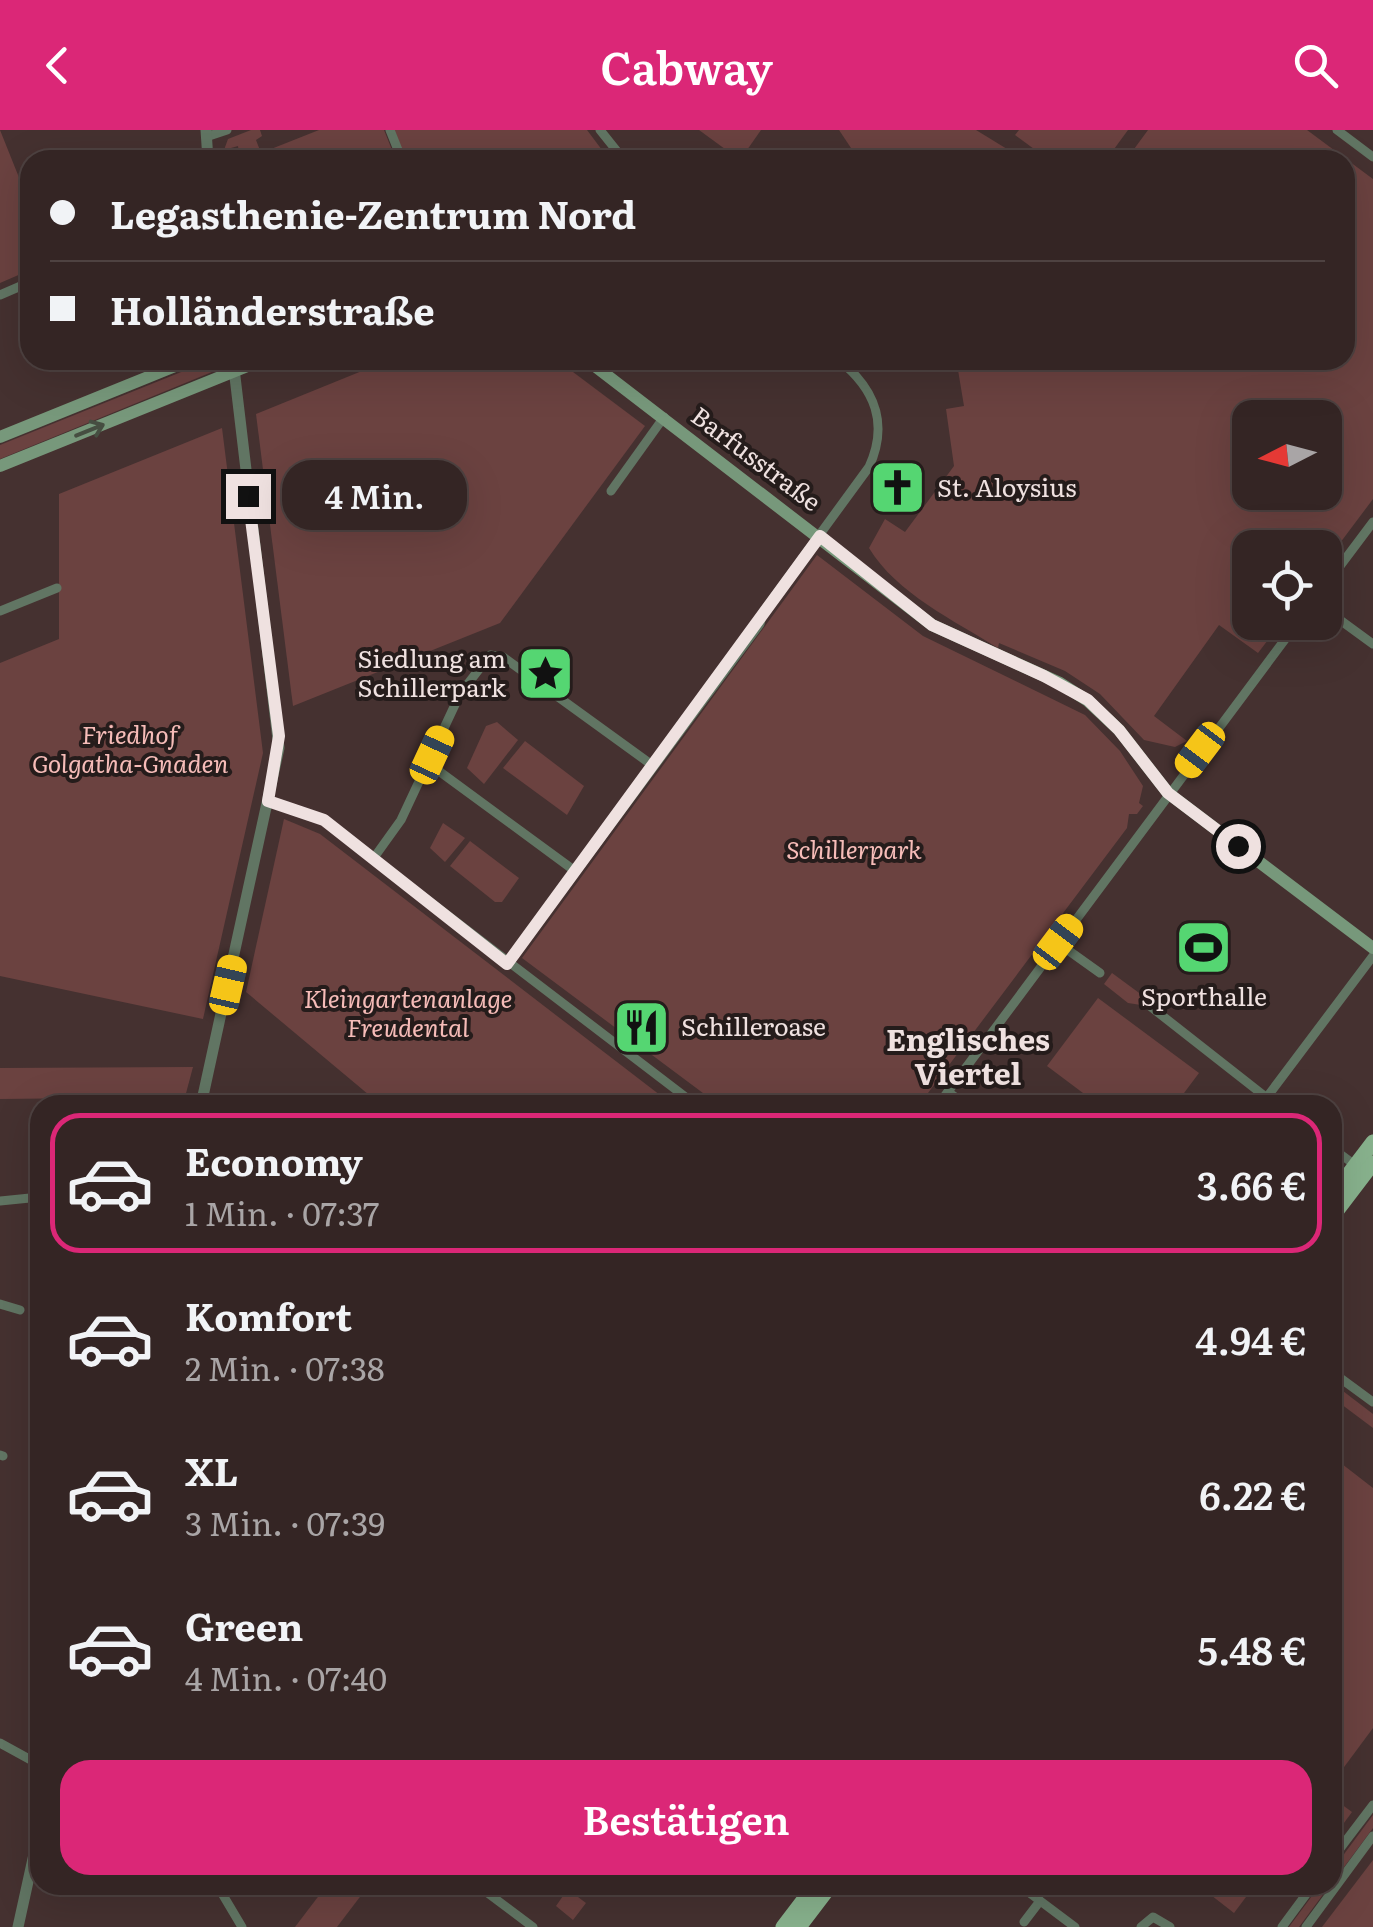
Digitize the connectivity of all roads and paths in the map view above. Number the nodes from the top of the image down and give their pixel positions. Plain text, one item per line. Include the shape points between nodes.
1 (226, 130) edge
2 (600, 130) edge
3 (1337, 130) edge
4 (206, 134) edge
5 (616, 150) edge
6 (1373, 157) edge
7 (165, 370) edge
8 (224, 370) edge
9 (233, 370) edge
10 (601, 370) edge
11 (848, 370) edge
12 (664, 417) junction
13 (0, 437) edge
14 (0, 466) edge
15 (610, 491) dead end
16 (1373, 522) edge
17 (820, 536) junction
18 (1342, 563) edge
19 (58, 588) dead end
20 (0, 611) edge
21 (1342, 621) edge
22 (1284, 640) edge
23 (1373, 644) edge
24 (428, 764) junction
25 (652, 765) junction
26 (1168, 793) junction
27 (268, 801) junction
28 (372, 859) junction
29 (575, 870) junction
30 (1058, 942) junction
31 (1373, 948) edge
32 (1373, 956) edge
33 (507, 964) junction
34 (1100, 973) dead end
35 (1146, 1002) dead end
36 (948, 1092) junction
37 (203, 1095) edge
38 (683, 1095) edge
39 (946, 1095) edge
40 (952, 1095) edge
41 (1257, 1095) edge
42 (1269, 1095) edge
43 (1373, 1142) edge
44 (1342, 1154) edge
45 (1367, 1169) edge
46 (1342, 1188) edge
47 (30, 1199) edge
48 (0, 1202) edge
49 (1342, 1203) edge
50 (0, 1304) edge
51 (20, 1310) dead end
52 (1342, 1379) edge
53 (1373, 1402) edge
54 (0, 1743) edge
55 (30, 1760) edge
56 (1373, 1806) edge
57 (1373, 1836) edge
58 (1342, 1846) edge
59 (30, 1872) edge
60 (1342, 1878) edge
61 (223, 1895) edge
62 (491, 1895) edge
63 (807, 1895) edge
64 (824, 1895) edge
65 (1032, 1895) edge
66 (1306, 1895) edge
67 (1330, 1895) edge
68 (1040, 1901) junction
69 (1024, 1922) dead end
70 (18, 1927) edge
71 (242, 1927) edge
72 (532, 1927) edge
73 (783, 1927) edge
74 (800, 1927) edge
75 (1075, 1927) edge
76 (1141, 1927) edge
77 (1170, 1927) edge
78 (1282, 1927) edge
79 (1306, 1927) edge

1 - 4 street
2 - 5 street
3 - 6 street
7 - 13 main road
14 -> 8 main road
9 - 27 street via 279,736
10 - 12 main road, Barfusstraße
11 - 17 street via 871,395 879,439 870,467
12 - 15 street
12 - 17 main road, Barfusstraße
16 - 18 street
17 - 25 street
17 - 26 main road, Barfusstraße via 932,625 1088,700
19 - 20 street
21 - 23 street
22 - 26 street
24 - 25 street via 468,683 496,655
24 - 28 street via 402,820
24 - 29 street
25 - 29 street
26 - 30 street
26 - 31 main road, Barfusstraße
27 - 28 street via 324,820
27 - 37 street
28 - 33 street
29 - 33 street
30 - 34 street
30 - 36 street
32 - 42 street
33 - 38 street
35 - 41 street
36 - 39 street
36 - 40 street
43 - 45 main road
44 - 45 street
45 - 46 main road
45 - 49 main road
47 - 48 street
50 - 51 street
52 - 53 street
54 - 55 street
56 - 58 street
57 - 60 street
59 - 70 street
61 - 71 street
62 - 72 street
63 - 73 main road
64 - 74 main road
65 - 68 street
66 - 78 street
67 - 79 street
68 - 69 street
68 - 75 street
76 - 77 street via 1153,1917

